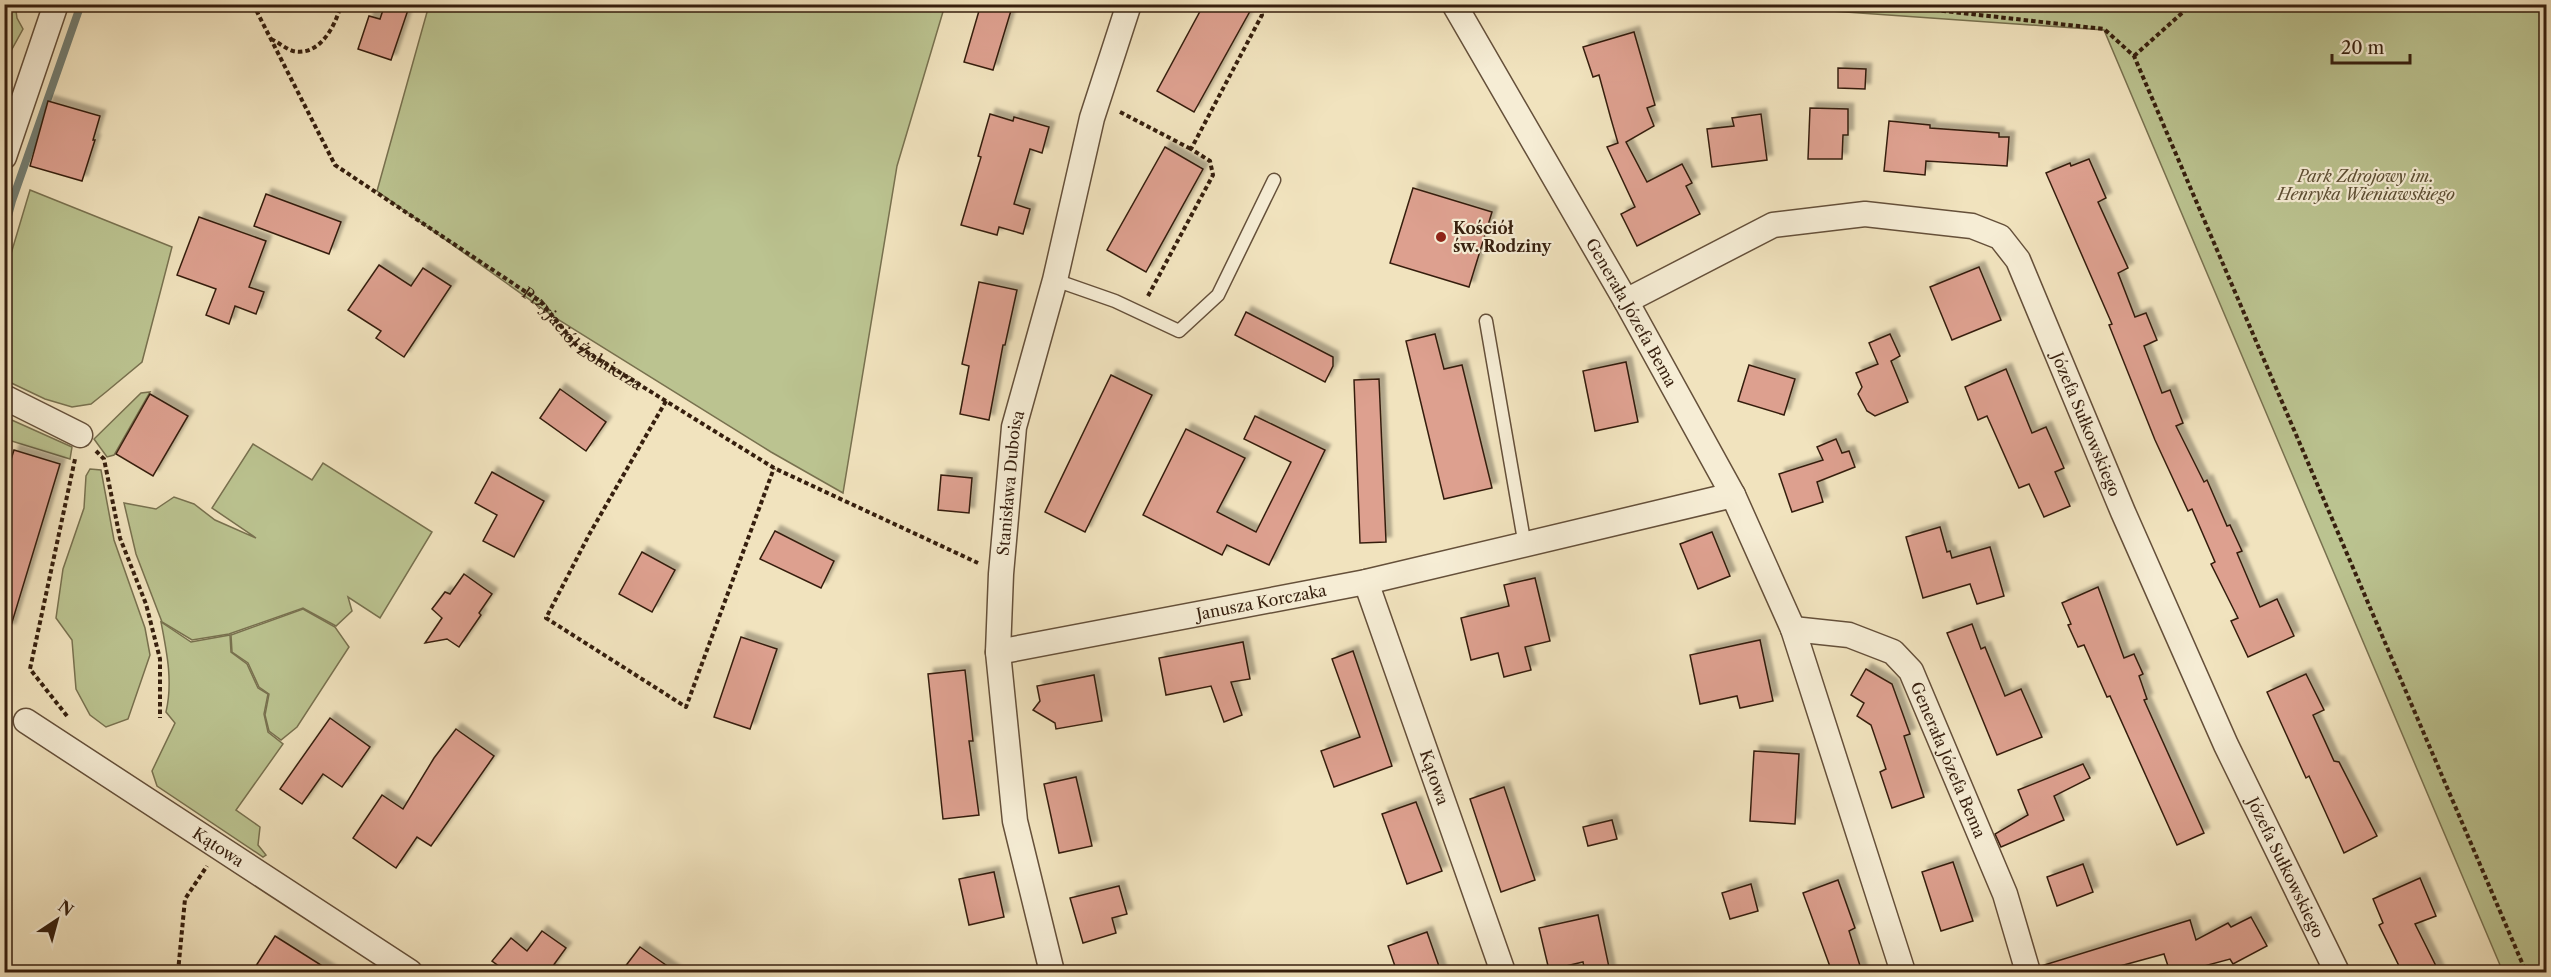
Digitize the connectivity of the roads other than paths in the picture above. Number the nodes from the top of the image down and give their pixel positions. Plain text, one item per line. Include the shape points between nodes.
1 (56, 4) edge
2 (1129, 4) edge
3 (1454, 4) edge
4 (4, 157) edge
5 (1274, 180) dead end
6 (1055, 280) junction
7 (1626, 301) junction
8 (1486, 321) dead end
9 (4, 397) edge
10 (80, 435) road end
11 (1733, 495) junction
12 (1525, 546) junction
13 (1366, 582) junction
14 (1792, 629) junction
15 (999, 652) junction
16 (26, 721) dead end
17 (410, 972) edge
18 (1052, 972) edge
19 (1503, 972) edge
20 (1903, 972) edge
21 (2028, 972) edge
22 (2337, 972) edge

1 - 4 street
2 - 6 street, Stanisława Duboisa via 1098,100
3 - 7 street, Generała Józefa Bema
5 - 6 lane via 1218,296 1179,331
6 - 15 street, Stanisława Duboisa via 1014,427 1001,574
7 - 11 street, Generała Józefa Bema
7 - 22 street, Józefa Sułkowskiego via 1773,225 1865,214 1972,226 2000,237 2018,260 2226,745
8 - 12 lane
9 - 10 street
11 - 12 street, Janusza Korczaka
11 - 14 street, Generała Józefa Bema
12 - 13 street, Janusza Korczaka
13 - 15 street, Janusza Korczaka
13 - 19 street, Kątowa
14 - 20 street, Generała Józefa Bema
14 - 21 street, Generała Józefa Bema via 1850,635 1893,652 1911,671 2005,894
15 - 18 street, Stanisława Duboisa via 1015,821
16 - 17 street, Kątowa

